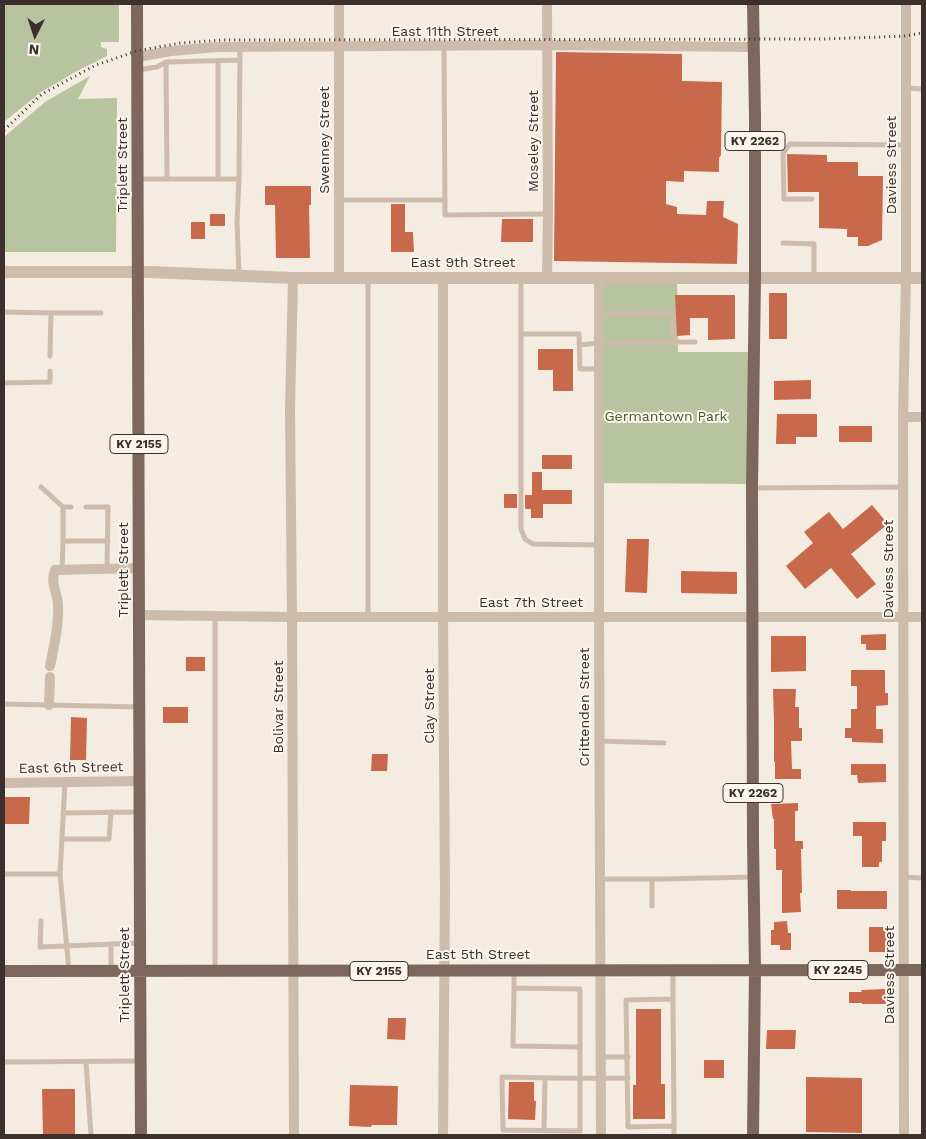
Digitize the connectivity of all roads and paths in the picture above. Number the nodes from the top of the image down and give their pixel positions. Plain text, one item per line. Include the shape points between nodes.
1 (137, 4) edge
2 (339, 4) edge
3 (547, 4) edge
4 (753, 4) edge
5 (906, 4) edge
6 (547, 45) junction
7 (240, 46) junction
8 (339, 46) junction
9 (444, 46) junction
10 (753, 47) junction
11 (194, 49) junction
12 (240, 60) junction
13 (195, 61) junction
14 (218, 61) junction
15 (166, 62) junction
16 (137, 64) junction
17 (906, 88) junction
18 (922, 88) edge
19 (906, 145) junction
20 (138, 179) junction
21 (167, 179) junction
22 (218, 179) junction
23 (239, 179) junction
24 (812, 199) dead end
25 (338, 200) junction
26 (444, 200) junction
27 (548, 214) junction
28 (783, 244) dead end
29 (4, 272) edge
30 (139, 272) junction
31 (239, 276) junction
32 (339, 277) junction
33 (368, 277) junction
34 (293, 278) junction
35 (443, 278) junction
36 (521, 278) junction
37 (547, 278) junction
38 (755, 278) junction
39 (814, 278) junction
40 (906, 278) junction
41 (922, 278) edge
42 (599, 279) junction
43 (4, 312) edge
44 (101, 312) dead end
45 (51, 313) junction
46 (599, 314) junction
47 (521, 334) junction
48 (673, 342) junction
49 (695, 342) dead end
50 (599, 343) junction
51 (579, 346) junction
52 (50, 356) dead end
53 (599, 369) junction
54 (50, 371) dead end
55 (4, 383) edge
56 (903, 417) junction
57 (922, 417) edge
58 (41, 486) dead end
59 (903, 487) junction
60 (752, 488) junction
61 (63, 507) junction
62 (71, 507) dead end
63 (86, 507) dead end
64 (63, 541) junction
65 (108, 541) junction
66 (599, 545) junction
67 (139, 568) junction
68 (107, 569) junction
69 (62, 570) junction
70 (139, 615) junction
71 (215, 616) junction
72 (292, 617) junction
73 (368, 617) junction
74 (443, 617) junction
75 (753, 617) junction
76 (903, 617) junction
77 (922, 617) edge
78 (599, 618) junction
79 (4, 704) edge
80 (49, 705) junction
81 (140, 707) junction
82 (599, 741) junction
83 (664, 743) dead end
84 (140, 781) junction
85 (65, 782) junction
86 (4, 783) edge
87 (110, 812) junction
88 (140, 812) junction
89 (63, 813) junction
90 (62, 839) junction
91 (4, 874) edge
92 (60, 874) junction
93 (753, 877) junction
94 (904, 877) junction
95 (922, 878) edge
96 (600, 879) junction
97 (652, 879) junction
98 (652, 906) dead end
99 (41, 920) dead end
100 (140, 943) junction
101 (111, 944) junction
102 (67, 946) junction
103 (215, 970) junction
104 (443, 970) junction
105 (514, 970) junction
106 (600, 970) junction
107 (673, 970) junction
108 (755, 970) junction
109 (904, 970) junction
110 (922, 970) edge
111 (4, 971) edge
112 (69, 971) junction
113 (112, 971) junction
114 (140, 971) junction
115 (293, 971) junction
116 (514, 988) junction
117 (673, 999) junction
118 (580, 1048) junction
119 (628, 1057) junction
120 (600, 1058) junction
121 (141, 1061) junction
122 (4, 1062) edge
123 (86, 1062) junction
124 (545, 1078) junction
125 (580, 1078) junction
126 (628, 1078) junction
127 (600, 1079) junction
128 (674, 1126) junction
129 (544, 1130) junction
130 (503, 1132) edge
131 (91, 1135) edge
132 (141, 1135) edge
133 (294, 1135) edge
134 (443, 1135) edge
135 (601, 1135) edge
136 (674, 1135) edge
137 (753, 1135) edge
138 (904, 1135) edge

1 - 16 main road, Triplett Street / KY 2155
2 - 8 street, Swenney Street
3 - 6 street, Moseley Street
4 - 10 main road, KY 2262
5 - 17 street, Daviess Street
6 - 9 street, East 11th Street
6 - 10 street, East 11th Street
6 - 27 street, Moseley Street
7 - 8 street, East 11th Street
7 - 11 street, East 11th Street
7 - 12 lane
8 - 9 street, East 11th Street
8 - 25 street, Swenney Street
9 - 26 lane
10 - 38 main road, KY 2262
11 - 13 lane
11 - 16 street, East 11th Street via 171,50
12 - 14 lane
12 - 23 lane
13 - 14 lane
13 - 15 lane
14 - 22 lane
15 - 16 lane via 157,67
15 - 21 lane
16 - 20 main road, Triplett Street / KY 2155
17 - 18 lane
17 - 19 street, Daviess Street
19 - 24 lane via 790,144 784,153 784,199
19 - 40 street, Daviess Street
20 - 21 lane
20 - 30 main road, Triplett Street / KY 2155
21 - 22 lane
22 - 23 lane
23 - 31 lane
25 - 26 lane
25 - 32 street, Swenney Street
26 - 27 lane via 444,215
27 - 37 street, Moseley Street
28 - 39 lane via 814,244
29 - 30 street, East 9th Street
30 - 31 street, East 9th Street
30 - 67 main road, Triplett Street / KY 2155
31 - 34 street, East 9th Street
32 - 33 street, East 9th Street
32 - 34 street, East 9th Street
33 - 35 street, East 9th Street
33 - 73 lane
34 - 72 street, Bolivar Street via 290,410
35 - 36 street, East 9th Street
35 - 74 street, Clay Street
36 - 37 street, East 9th Street
36 - 47 lane
37 - 42 street, East 9th Street
38 - 39 street, East 9th Street
38 - 42 street, East 9th Street
38 - 60 main road, KY 2262
39 - 40 street, East 9th Street
40 - 41 street, East 9th Street
40 - 56 street, Daviess Street
42 - 46 street, Crittenden Street
43 - 45 lane
44 - 45 lane
45 - 52 lane
46 - 48 lane via 672,313
46 - 50 street, Crittenden Street
47 - 51 lane via 579,334
47 - 66 lane via 521,529 525,539 533,544
48 - 49 lane
48 - 50 lane
50 - 51 lane
50 - 53 street, Crittenden Street
51 - 53 lane via 580,369
53 - 66 street, Crittenden Street
54 - 55 lane via 50,382
56 - 57 street
56 - 59 street, Daviess Street
58 - 61 lane
59 - 60 lane
59 - 76 street, Daviess Street
60 - 75 main road, KY 2262
61 - 62 lane
61 - 64 lane
63 - 65 lane via 108,507
64 - 65 lane
64 - 69 lane
65 - 68 lane
66 - 78 street, Crittenden Street
67 - 68 street
67 - 70 main road, Triplett Street / KY 2155
68 - 69 street
69 - 80 street via 55,570 53,575 58,602
70 - 71 street, East 7th Street
70 - 81 main road, Triplett Street / KY 2155
71 - 72 street, East 7th Street
71 - 103 lane
72 - 73 street, East 7th Street
72 - 115 street, Bolivar Street
73 - 74 street, East 7th Street
74 - 78 street, East 7th Street
74 - 104 street, Clay Street
75 - 76 street, East 7th Street
75 - 78 street, East 7th Street
75 - 93 main road, KY 2262
76 - 77 street, East 7th Street
76 - 94 street, Daviess Street
78 - 82 street, Crittenden Street
79 - 80 lane
80 - 81 lane
81 - 84 main road, Triplett Street / KY 2155
82 - 83 lane
82 - 96 street, Crittenden Street
84 - 85 street, East 6th Street
84 - 88 main road, Triplett Street / KY 2155
85 - 86 street, East 6th Street
85 - 89 lane
87 - 88 lane
87 - 89 lane
87 - 90 lane via 109,839
88 - 100 main road, Triplett Street / KY 2155
89 - 90 lane
90 - 92 lane
91 - 92 lane
92 - 102 lane
93 - 97 lane
93 - 108 main road, KY 2262
94 - 95 lane
94 - 109 street, Daviess Street
96 - 97 lane
96 - 106 street, Crittenden Street
97 - 98 lane
99 - 102 lane via 40,947
100 - 101 lane
100 - 114 main road, Triplett Street / KY 2155
101 - 102 lane
101 - 113 lane
102 - 112 lane
103 - 114 main road, East 5th Street / KY 2155
103 - 115 main road, East 5th Street / KY 2155
104 - 105 main road, East 5th Street / KY 2155
104 - 115 main road, East 5th Street / KY 2155
104 - 134 street, Clay Street
105 - 106 main road, East 5th Street / KY 2155
105 - 116 lane
106 - 107 main road, East 5th Street / KY 2155
106 - 120 street, Crittenden Street
107 - 108 main road, East 5th Street / KY 2155
107 - 117 lane
108 - 109 main road, East 5th Street / KY 2245
108 - 137 main road, KY 2262
109 - 110 main road, East 5th Street / KY 2245
109 - 138 street, Daviess Street
111 - 112 main road, East 5th Street / KY 2155
112 - 113 main road, East 5th Street / KY 2155
113 - 114 main road, East 5th Street / KY 2155
114 - 121 main road, Triplett Street
115 - 133 street, Bolivar Street
116 - 118 lane via 580,989
116 - 118 lane via 513,1046
117 - 119 lane via 626,1000
117 - 128 lane
118 - 125 lane
119 - 120 lane
119 - 126 lane
120 - 127 street, Crittenden Street
121 - 123 lane
121 - 132 main road, Triplett Street
122 - 123 lane
123 - 131 lane
124 - 125 lane
124 - 129 lane
124 - 130 lane via 502,1077
125 - 127 lane
125 - 129 lane via 580,1131
126 - 127 lane
126 - 128 lane via 628,1127
127 - 135 street, Crittenden Street
128 - 136 lane
129 - 130 lane

